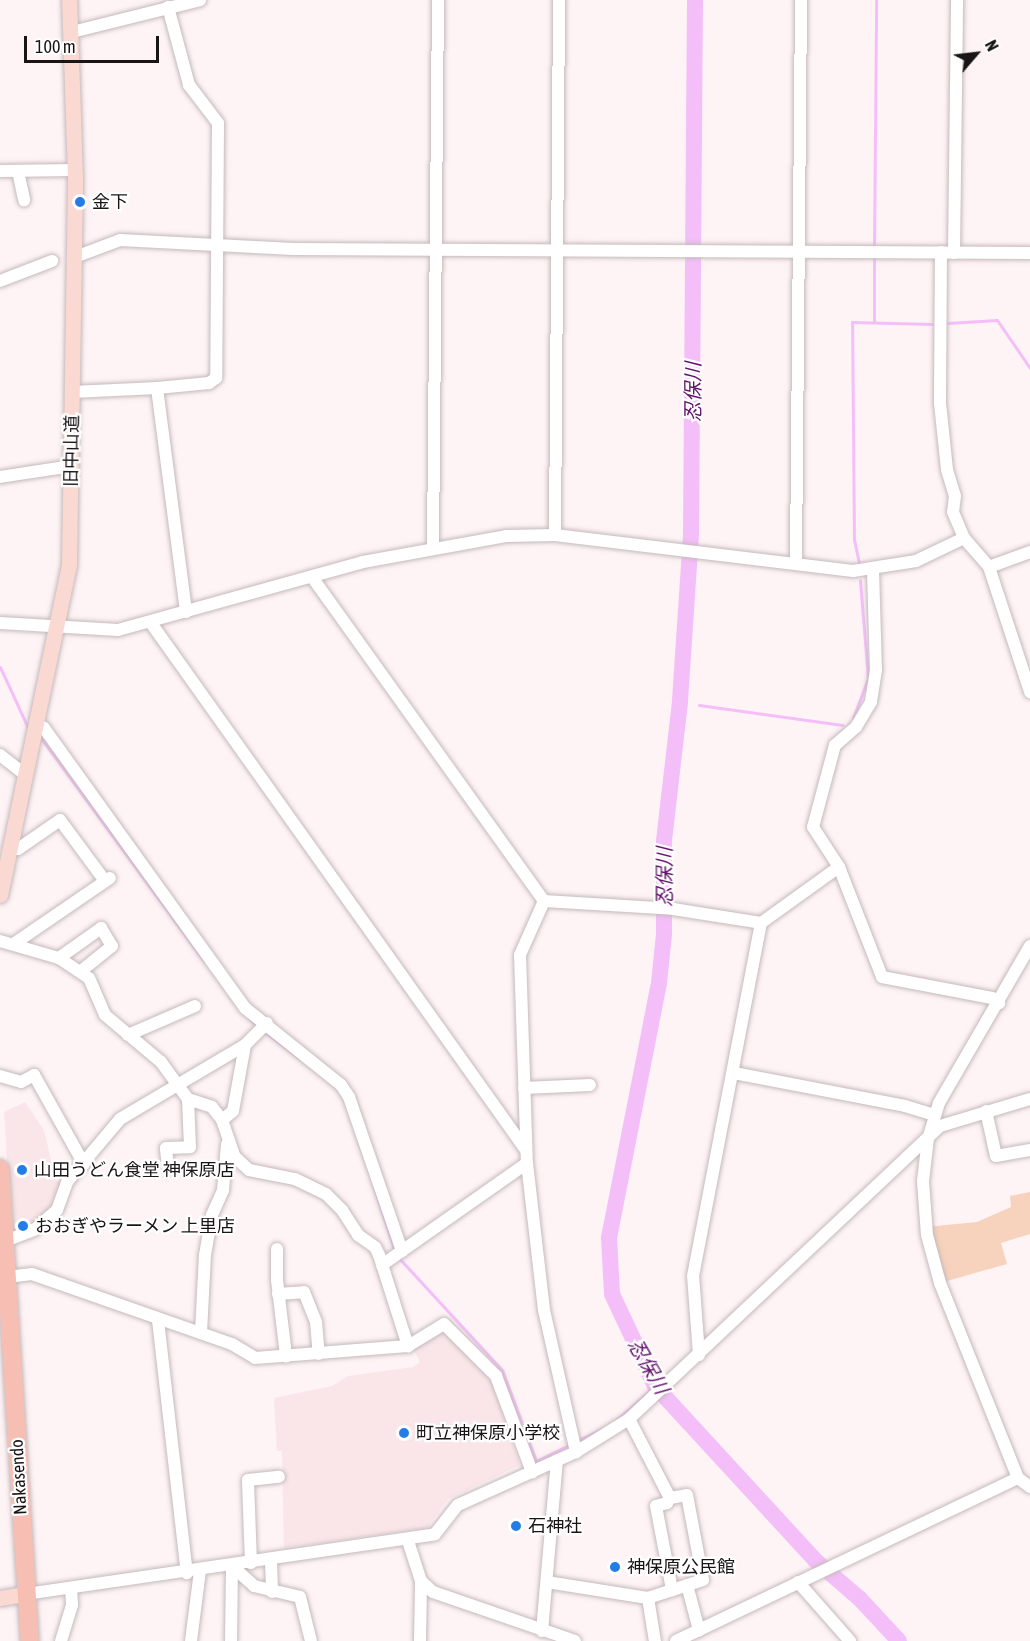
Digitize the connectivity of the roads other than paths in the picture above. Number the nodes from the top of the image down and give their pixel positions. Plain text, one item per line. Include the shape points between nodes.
1 (69, 0) edge
2 (200, 0) edge
3 (438, 0) edge
4 (559, 0) edge
5 (801, 0) edge
6 (957, 0) edge
7 (168, 7) junction
8 (72, 32) junction
9 (75, 170) junction
10 (0, 171) edge
11 (18, 171) junction
12 (24, 200) dead end
13 (218, 244) junction
14 (435, 248) junction
15 (559, 249) junction
16 (799, 250) junction
17 (947, 252) junction
18 (1030, 253) edge
19 (75, 257) junction
20 (52, 261) dead end
21 (0, 281) edge
22 (158, 388) junction
23 (74, 392) junction
24 (72, 466) junction
25 (0, 477) edge
26 (555, 535) junction
27 (964, 538) junction
28 (433, 549) junction
29 (1030, 552) edge
30 (796, 562) junction
31 (989, 567) junction
32 (873, 570) junction
33 (312, 577) junction
34 (186, 612) junction
35 (0, 623) edge
36 (151, 623) junction
37 (57, 626) junction
38 (1030, 692) edge
39 (36, 730) junction
40 (0, 755) edge
41 (26, 775) junction
42 (11, 848) junction
43 (839, 867) junction
44 (0, 895) edge
45 (544, 901) junction
46 (761, 923) junction
47 (0, 941) edge
48 (15, 943) junction
49 (1030, 945) edge
50 (58, 958) junction
51 (81, 971) junction
52 (999, 1003) junction
53 (195, 1006) dead end
54 (267, 1023) junction
55 (128, 1035) junction
56 (245, 1045) junction
57 (734, 1073) junction
58 (0, 1076) edge
59 (176, 1084) junction
60 (590, 1085) dead end
61 (524, 1088) junction
62 (1030, 1099) edge
63 (188, 1100) junction
64 (986, 1111) junction
65 (934, 1115) junction
66 (222, 1120) junction
67 (928, 1137) junction
68 (227, 1144) junction
69 (1030, 1150) edge
70 (526, 1157) junction
71 (84, 1164) junction
72 (168, 1168) dead end
73 (0, 1169) edge
74 (3, 1243) edge
75 (277, 1249) dead end
76 (402, 1251) junction
77 (382, 1265) junction
78 (7, 1277) junction
79 (278, 1294) junction
80 (158, 1320) junction
81 (201, 1333) junction
82 (408, 1346) junction
83 (319, 1354) junction
84 (699, 1355) junction
85 (286, 1356) junction
86 (629, 1419) junction
87 (576, 1452) junction
88 (557, 1461) junction
89 (532, 1472) junction
90 (279, 1477) dead end
91 (1018, 1478) junction
92 (1030, 1486) edge
93 (670, 1498) junction
94 (408, 1541) junction
95 (271, 1561) junction
96 (251, 1563) junction
97 (232, 1566) junction
98 (194, 1572) junction
99 (421, 1581) junction
100 (547, 1582) junction
101 (798, 1582) junction
102 (687, 1585) junction
103 (71, 1588) junction
104 (672, 1590) junction
105 (272, 1592) junction
106 (26, 1594) junction
107 (0, 1598) edge
108 (648, 1598) junction
109 (699, 1630) junction
110 (542, 1631) junction
111 (30, 1641) edge
112 (61, 1641) edge
113 (191, 1641) edge
114 (231, 1641) edge
115 (311, 1641) edge
116 (420, 1641) edge
117 (575, 1641) edge
118 (655, 1641) edge
119 (676, 1641) edge
120 (850, 1641) edge

1 - 8 main road, 旧中山道
2 - 7 street
3 - 14 street
4 - 15 street
5 - 16 street
6 - 17 street
7 - 8 street
7 - 13 street via 189,84 218,123
8 - 9 main road, 旧中山道
9 - 11 street
9 - 19 main road, 旧中山道
10 - 11 street
11 - 12 street
13 - 14 street via 293,249
13 - 19 street via 120,240
13 - 22 street via 216,378 209,383
14 - 15 street
14 - 28 street
15 - 16 street
15 - 26 street
16 - 17 street
16 - 30 street
17 - 18 street
17 - 27 street via 940,403 947,470 955,496 953,512
19 - 23 main road, 旧中山道
20 - 21 street
22 - 23 street
22 - 34 street
23 - 24 main road, 旧中山道
24 - 25 street
24 - 37 main road, 旧中山道 via 69,565
26 - 28 street via 506,536
26 - 30 street
27 - 31 street
27 - 32 street via 916,561
28 - 33 street via 363,562
29 - 31 street
30 - 32 street via 853,571
31 - 38 street
32 - 43 street via 876,670 871,702 856,727 835,746 813,827
33 - 34 street
33 - 45 street
34 - 36 street
35 - 37 street
36 - 37 street via 118,630
36 - 70 street
37 - 39 main road, 旧中山道
39 - 41 main road, 旧中山道
39 - 54 street via 44,728 246,1008
40 - 41 street
41 - 42 main road, 旧中山道
42 - 44 main road, 旧中山道
42 - 48 street via 18,849 60,820 107,880
43 - 46 street
43 - 52 street via 882,976 992,998
45 - 46 street via 673,909
45 - 61 street via 520,955
46 - 57 street
47 - 48 street
48 - 50 street
49 - 52 street
50 - 51 street
50 - 51 street via 101,928 112,946
51 - 55 street via 96,987 105,1015
52 - 65 street
53 - 55 street
54 - 56 street
54 - 76 street via 324,1067 349,1097
55 - 59 street via 161,1062
56 - 59 street
56 - 66 street via 233,1111
57 - 65 street
57 - 84 street via 693,1276
58 - 71 street via 21,1082 34,1075
59 - 63 street
59 - 71 street via 120,1119
60 - 61 street
61 - 70 street
62 - 64 street
63 - 66 street via 212,1107
63 - 72 street via 190,1147 166,1148
64 - 67 street via 953,1120
64 - 69 street via 996,1156
65 - 67 street
66 - 68 street
67 - 84 street
67 - 91 street via 924,1209 934,1266
68 - 77 street via 249,1170 295,1179 326,1194 358,1235 375,1247
68 - 81 street via 223,1190 212,1215 205,1255
70 - 76 street
70 - 87 street via 544,1310
71 - 74 street via 67,1182 57,1210 44,1223
73 - 74 highway, Nakasendo
74 - 78 highway, Nakasendo
75 - 79 street
76 - 77 street
77 - 82 street
78 - 80 street via 32,1274
78 - 106 highway, Nakasendo
79 - 83 street via 304,1292 316,1322
79 - 85 street
80 - 81 street
80 - 98 street
81 - 85 street via 255,1358
82 - 83 street
82 - 89 street via 444,1324 496,1376
83 - 85 street
84 - 86 street
86 - 87 street
86 - 93 street
87 - 88 street
88 - 89 street
88 - 100 street
89 - 94 street via 458,1505 435,1534
90 - 96 street via 248,1480
91 - 92 street
91 - 101 street
93 - 102 street via 687,1495 703,1580
93 - 104 street via 656,1506
94 - 95 street
94 - 99 street
95 - 96 street
95 - 105 street
96 - 97 street
97 - 98 street
97 - 105 street via 254,1586
97 - 114 street
98 - 103 street
98 - 113 street
99 - 110 street via 449,1600
99 - 116 street
100 - 108 street
100 - 110 street
101 - 109 street
101 - 120 street
102 - 104 street
102 - 109 street
103 - 106 street
103 - 112 street via 72,1605
104 - 108 street
105 - 115 street via 300,1597
106 - 107 main road
106 - 111 highway, Nakasendo
108 - 118 street
109 - 119 street
110 - 117 street

